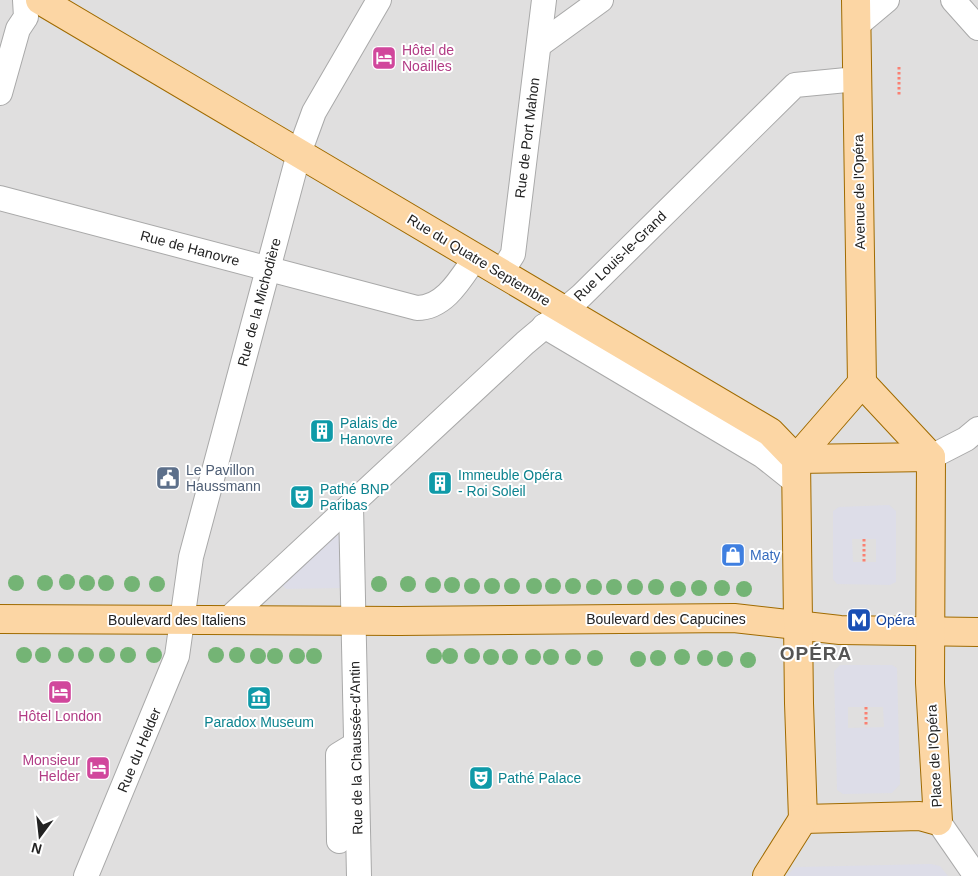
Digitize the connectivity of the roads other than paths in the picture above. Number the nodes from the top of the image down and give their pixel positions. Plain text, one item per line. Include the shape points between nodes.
1 (378, 0) edge
2 (544, 0) edge
3 (601, 0) edge
4 (887, 0) edge
5 (953, 0) edge
6 (43, 6) edge
7 (856, 13) edge
8 (978, 28) edge
9 (539, 45) junction
10 (857, 79) junction
11 (0, 93) edge
12 (299, 153) junction
13 (0, 198) edge
14 (475, 258) junction
15 (268, 268) junction
16 (501, 273) junction
17 (554, 318) junction
18 (862, 383) junction
19 (978, 429) edge
20 (931, 457) junction
21 (796, 471) junction
22 (351, 506) junction
23 (0, 620) edge
24 (181, 620) junction
25 (227, 620) junction
26 (353, 620) junction
27 (798, 625) junction
28 (929, 631) junction
29 (978, 632) edge
30 (356, 744) junction
31 (803, 819) junction
32 (938, 821) junction
33 (340, 841) dead end
34 (86, 876) edge
35 (359, 876) edge
36 (767, 876) edge
37 (976, 876) edge

1 - 12 street, Rue de la Michodière via 314,112
2 - 9 street, Rue de Port Mahon
3 - 9 street
4 - 7 street
5 - 8 street
6 - 11 street via 18,29
6 - 12 main road, Rue du Quatre Septembre
7 - 10 main road, Avenue de l'Opéra
9 - 16 street, Rue de Port Mahon via 513,254
10 - 17 street, Rue Louis-le-Grand via 796,85 581,296
10 - 18 main road, Avenue de l'Opéra
12 - 14 main road, Rue du Quatre Septembre
12 - 15 street, Rue de la Michodière
13 - 15 street, Rue de Hanovre
14 - 15 street, Rue de Hanovre via 449,293 426,308
14 - 16 main road, Rue du Quatre Septembre
15 - 24 street, Rue de la Michodière via 191,557
16 - 17 main road, Rue du Quatre Septembre
17 - 21 main road, Rue du Quatre Septembre via 770,432
17 - 22 street, Rue Louis-le-Grand
18 - 20 main road
18 - 21 main road
19 - 20 street
20 - 21 main road
20 - 28 main road, Place de l'Opéra
21 - 27 main road
22 - 25 street, Rue Louis-le-Grand
22 - 26 street
23 - 24 main road, Boulevard des Italiens
24 - 25 main road, Boulevard des Italiens
24 - 34 street, Rue du Helder via 177,656 171,675
25 - 26 main road, Boulevard des Italiens
26 - 27 main road, Boulevard des Capucines via 747,618
26 - 30 street, Rue de la Chaussée-d'Antin
27 - 28 main road, Boulevard des Capucines via 840,630
27 - 31 main road
28 - 29 main road, Boulevard des Capucines
28 - 32 main road, Place de l'Opéra
30 - 33 street via 338,755
30 - 35 street, Rue de la Chaussée-d'Antin
31 - 32 main road, Place de l'Opéra via 920,816
31 - 36 main road
32 - 37 street

